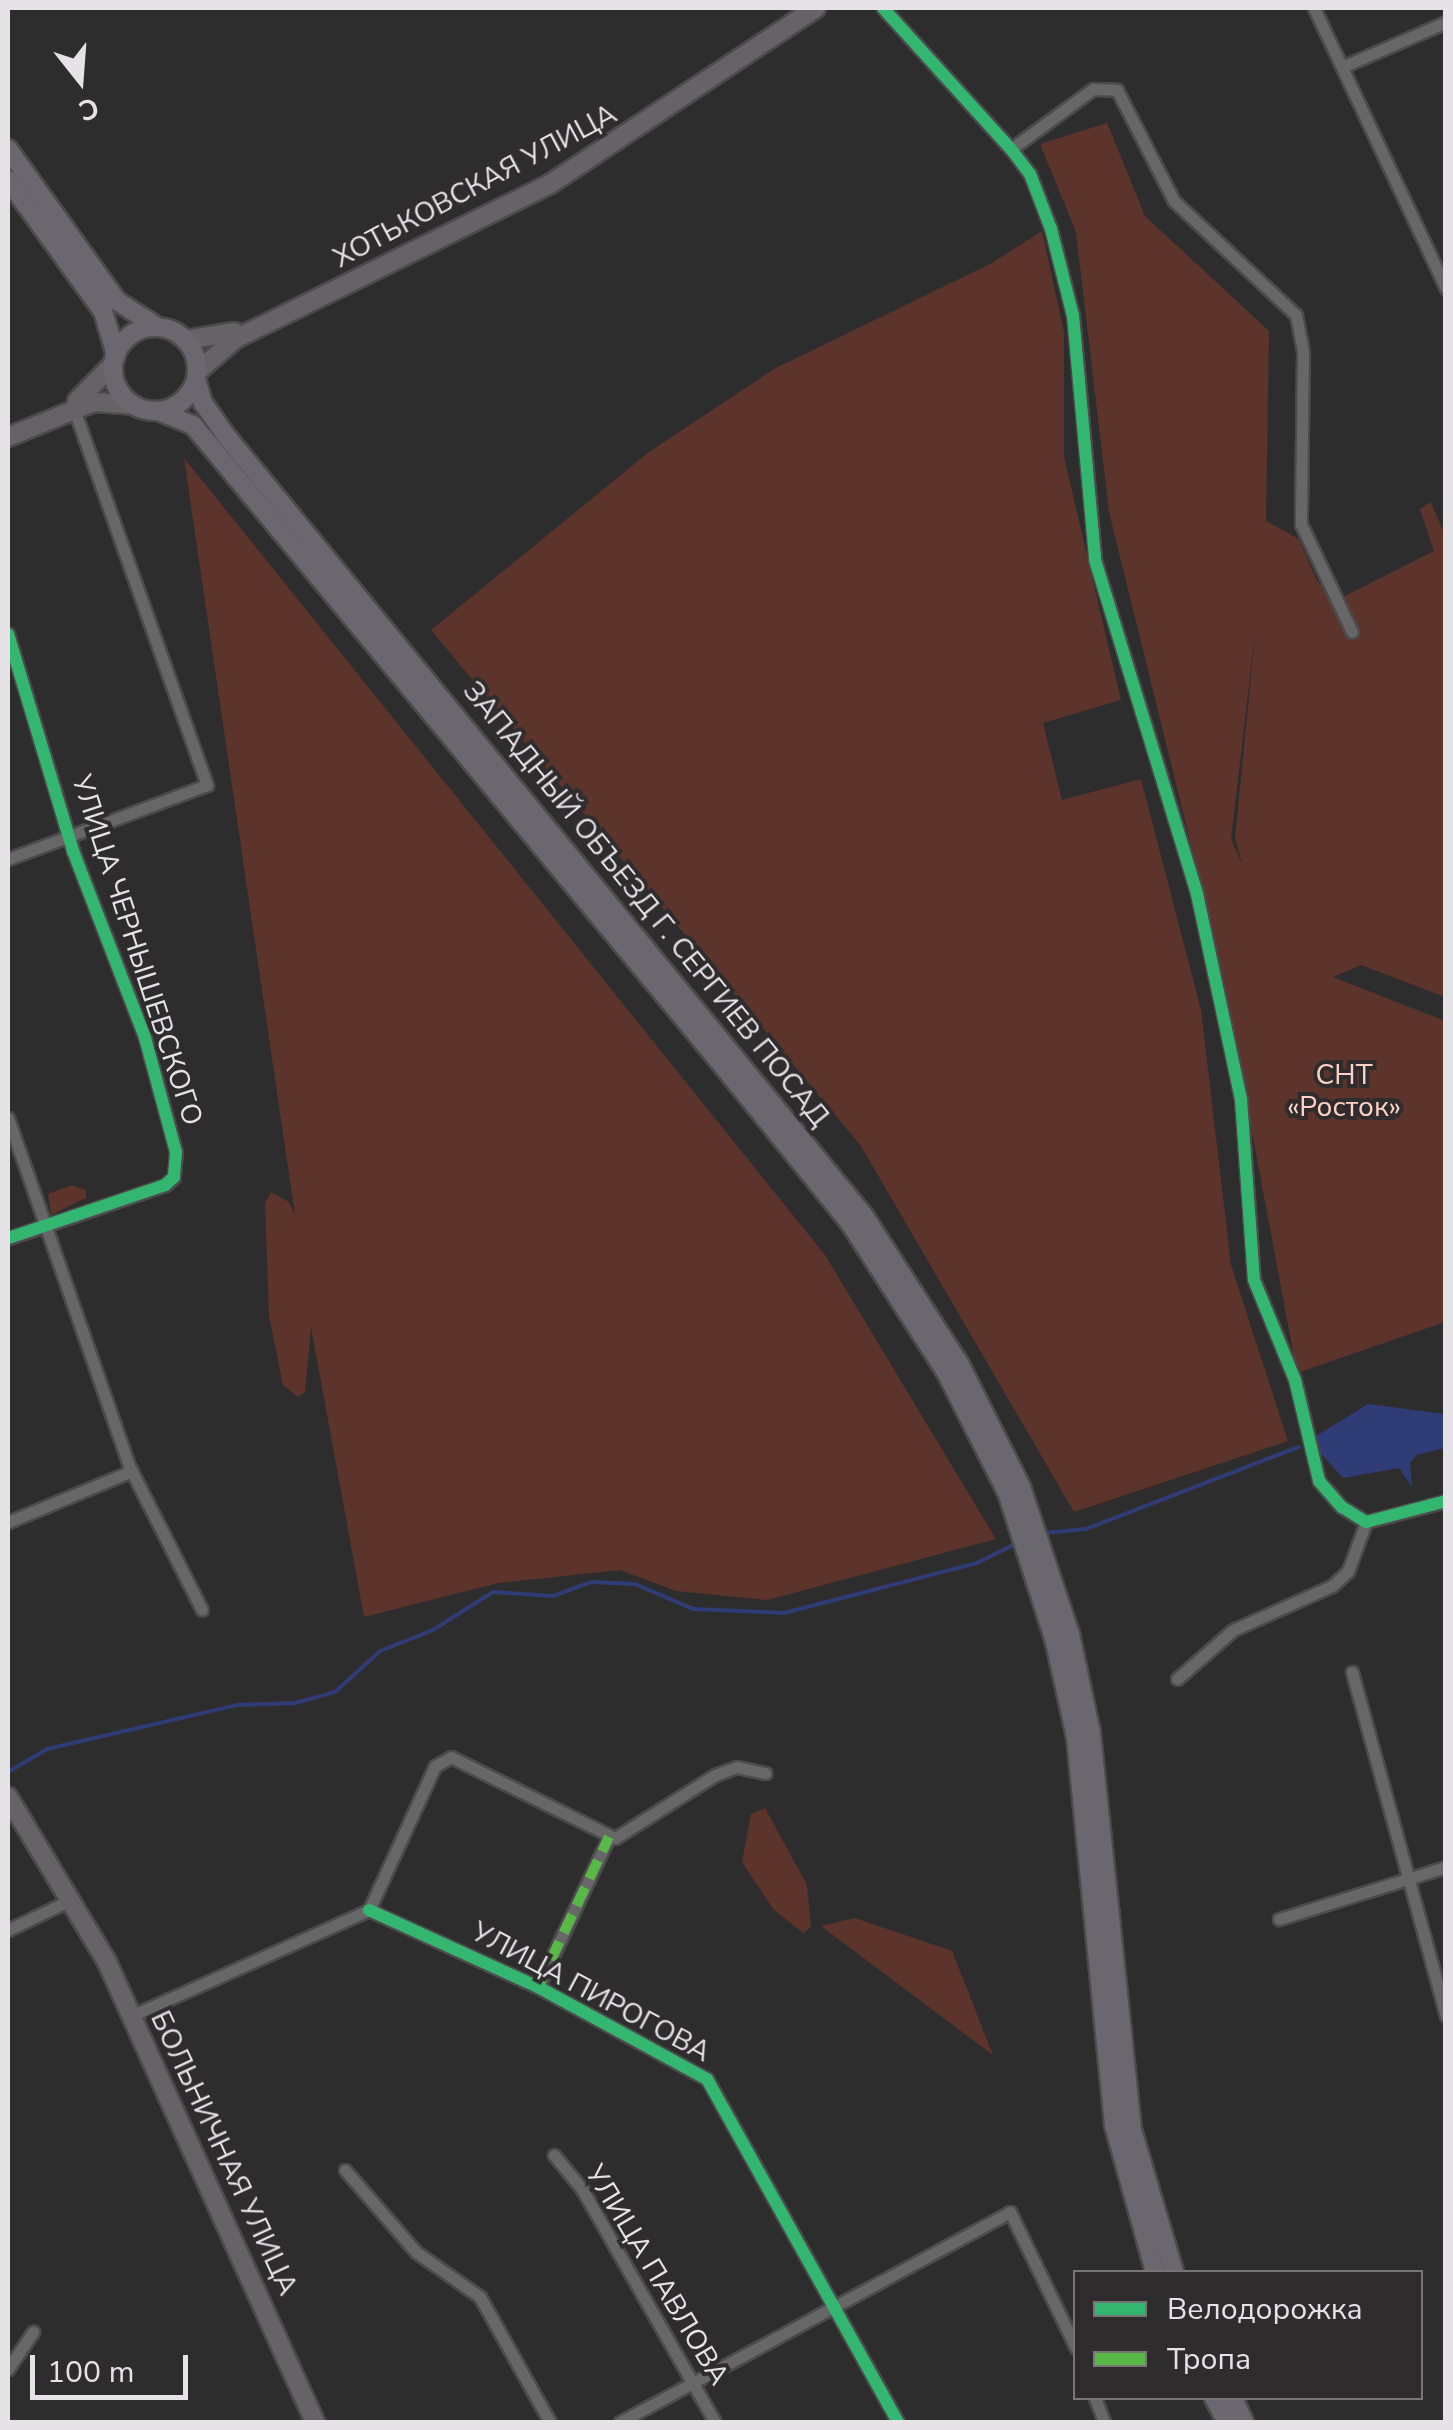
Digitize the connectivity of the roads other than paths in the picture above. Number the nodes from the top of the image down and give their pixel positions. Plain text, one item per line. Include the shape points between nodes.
1 (816, 8) edge
2 (883, 8) edge
3 (1314, 8) edge
4 (1446, 22) edge
5 (1342, 66) junction
6 (1012, 148) junction
7 (8, 149) edge
8 (8, 180) edge
9 (1446, 290) edge
10 (305, 306) junction
11 (160, 327) junction
12 (186, 340) junction
13 (114, 359) junction
14 (197, 375) junction
15 (133, 406) junction
16 (74, 409) junction
17 (158, 411) junction
18 (38, 424) junction
19 (8, 437) edge
20 (1352, 632) dead end
21 (8, 634) edge
22 (69, 836) junction
23 (8, 860) edge
24 (8, 1118) edge
25 (45, 1224) junction
26 (8, 1238) edge
27 (132, 1472) junction
28 (1014, 1489) junction
29 (1446, 1501) edge
30 (8, 1522) edge
31 (1366, 1522) junction
32 (1044, 1570) junction
33 (202, 1610) dead end
34 (1352, 1672) dead end
35 (1177, 1679) dead end
36 (765, 1773) dead end
37 (8, 1797) edge
38 (608, 1837) junction
39 (1446, 1867) edge
40 (1407, 1879) junction
41 (72, 1899) junction
42 (369, 1910) junction
43 (1278, 1919) dead end
44 (8, 1930) edge
45 (538, 1987) junction
46 (1446, 2015) edge
47 (131, 2016) junction
48 (554, 2155) dead end
49 (344, 2170) dead end
50 (1154, 2270) edge
51 (1173, 2270) edge
52 (835, 2304) junction
53 (33, 2332) dead end
54 (1073, 2342) edge
55 (8, 2369) edge
56 (692, 2382) junction
57 (1215, 2400) edge
58 (316, 2422) edge
59 (550, 2422) edge
60 (620, 2422) edge
61 (715, 2422) edge
62 (898, 2422) edge
63 (1228, 2422) edge

1 - 10 main road, ХОТЬКОВСКАЯ УЛИЦА via 550,184
2 - 6 street
3 - 5 street
4 - 5 street
5 - 9 street
6 - 20 street via 1082,96 1103,87 1117,90 1174,201 1296,315 1302,352 1300,524
6 - 31 street via 1052,229 1069,299 1095,560 1197,894 1225,1012 1241,1100 1254,1280 1295,1380 1319,1481 1342,1508
7 - 11 main road via 117,302
8 - 13 main road via 103,311
10 - 12 main road via 226,335
10 - 14 main road via 229,342
11 - 12 main road
11 - 13 main road via 133,334
12 - 14 main road
13 - 15 main road via 119,392
13 - 18 main road via 96,388
14 - 17 main road via 180,404
14 - 28 main road, ЗАПАДНЫЙ ОБЪЕЗД Г. СЕРГИЕВ ПОСАД via 203,403 227,437 864,1216 926,1304
15 - 16 main road via 102,400
15 - 17 main road
16 - 18 main road
16 - 22 street via 207,785
17 - 28 main road, ЗАПАДНЫЙ ОБЪЕЗД Г. СЕРГИЕВ ПОСАД via 193,425 850,1222
18 - 19 main road
21 - 22 street, УЛИЦА ЧЕРНЫШЕВСКОГО
22 - 23 street
22 - 25 street, УЛИЦА ЧЕРНЫШЕВСКОГО via 145,1038 174,1132 175,1169 165,1185
24 - 25 street
25 - 26 street
25 - 27 street
27 - 30 street
27 - 33 street
28 - 32 main road
29 - 31 street
31 - 35 street via 1348,1570 1332,1586 1233,1630
32 - 50 main road via 1076,1737 1114,2125
32 - 51 main road via 1091,1734 1132,2130
34 - 40 street
36 - 38 street via 737,1766 715,1774 632,1831
37 - 41 main road, БОЛЬНИЧНАЯ УЛИЦА
38 - 42 street via 451,1757 435,1766
38 - 45 street
39 - 40 street
40 - 43 street
40 - 46 street
41 - 44 street
41 - 47 main road, БОЛЬНИЧНАЯ УЛИЦА
42 - 45 street, УЛИЦА ПИРОГОВА
42 - 47 street
45 - 52 street, УЛИЦА ПИРОГОВА via 707,2079
47 - 58 main road, БОЛЬНИЧНАЯ УЛИЦА
48 - 56 street, УЛИЦА ПАВЛОВА via 582,2189
49 - 59 street via 416,2252 480,2297
52 - 54 street via 1010,2212
52 - 56 street
52 - 62 street, УЛИЦА ПИРОГОВА
53 - 55 street
56 - 60 street
56 - 61 street, УЛИЦА ПАВЛОВА
57 - 63 main road

